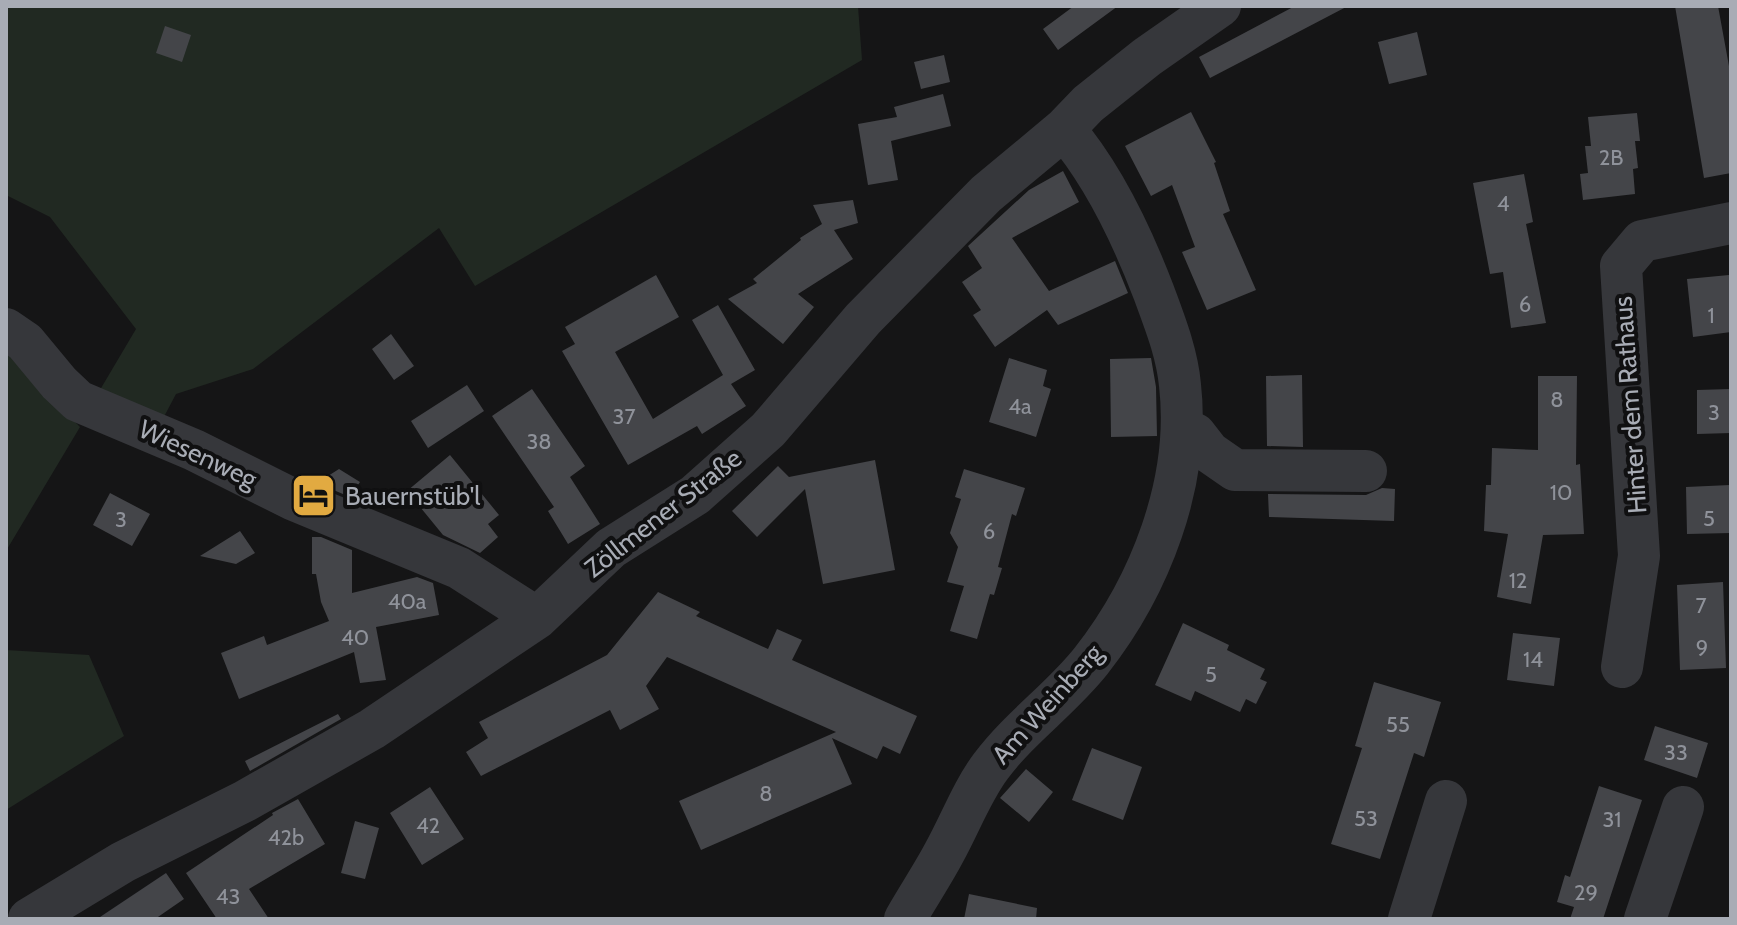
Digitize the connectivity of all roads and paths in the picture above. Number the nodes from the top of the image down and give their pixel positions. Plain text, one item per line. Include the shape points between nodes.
1 (1220, 6) edge
2 (1064, 129) junction
3 (1731, 223) edge
4 (6, 329) edge
5 (1183, 432) junction
6 (1366, 471) dead end
7 (537, 618) junction
8 (1622, 667) dead end
9 (1446, 801) dead end
10 (1683, 807) dead end
11 (29, 919) edge
12 (905, 919) edge
13 (1409, 919) edge
14 (1645, 919) edge

1 - 2 street, Zöllmener Straße via 1147,57
2 - 5 street, Am Weinberg via 1082,150 1143,263 1171,337
2 - 7 street, Zöllmener Straße via 986,194 863,319 768,430 695,495 611,548
3 - 8 street, Hinter dem Rathaus via 1642,241 1621,266 1639,556
4 - 7 street, Wiesenweg via 25,342 78,401 459,568
5 - 6 street via 1195,434 1209,452 1235,470
5 - 12 street, Am Weinberg via 1158,544 1137,591 1091,660 990,767
7 - 11 street, Zöllmener Straße via 372,729 123,862
9 - 13 street
10 - 14 street

